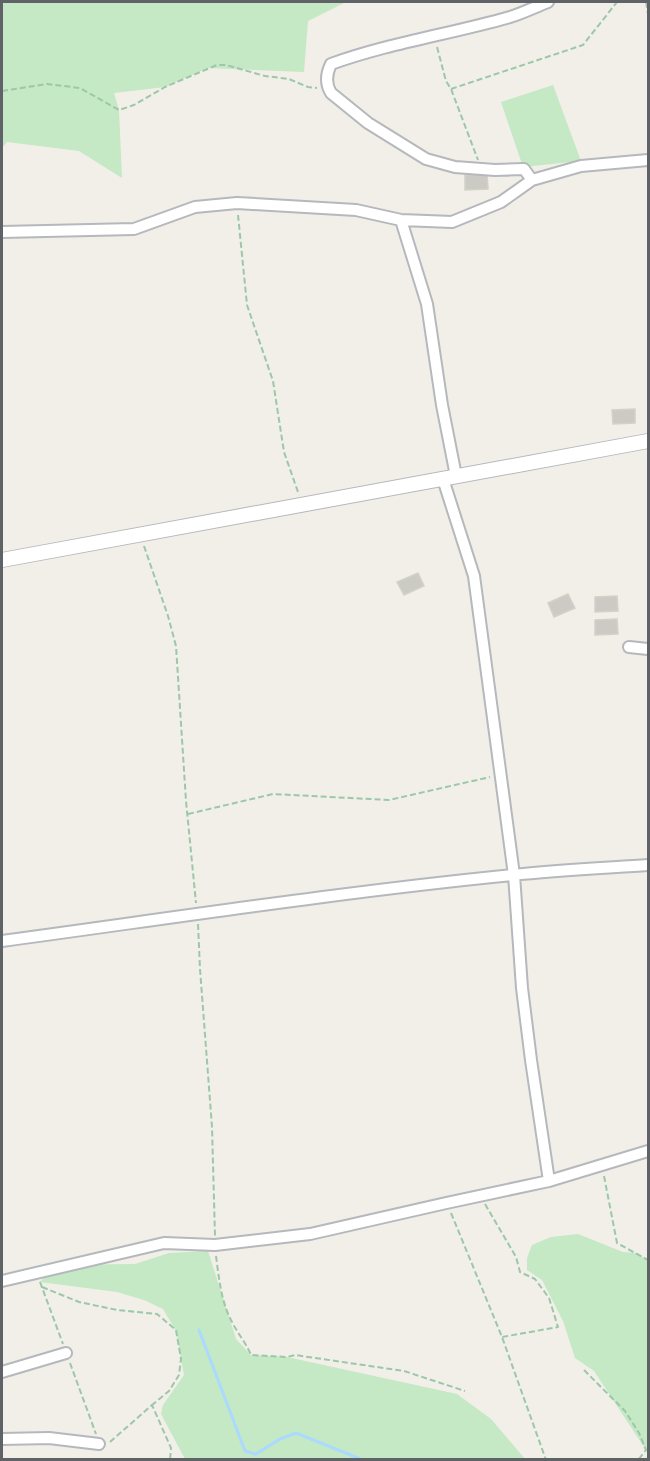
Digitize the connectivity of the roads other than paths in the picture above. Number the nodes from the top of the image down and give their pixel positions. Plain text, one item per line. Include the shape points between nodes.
1 (548, 2) edge
2 (648, 160) edge
3 (532, 180) junction
4 (401, 220) junction
5 (2, 232) edge
6 (648, 441) edge
7 (450, 477) junction
8 (2, 560) edge
9 (629, 647) dead end
10 (648, 649) edge
11 (648, 865) edge
12 (514, 874) junction
13 (2, 941) edge
14 (648, 1151) edge
15 (549, 1181) junction
16 (2, 1281) edge
17 (66, 1353) road end
18 (2, 1372) edge
19 (2, 1439) edge
20 (99, 1444) road end

1 - 3 street via 511,16 331,64 326,79 331,93 368,123 426,159 454,167 524,169
2 - 3 street via 581,166
3 - 4 street via 501,202 452,222
4 - 5 street via 356,210 237,203 195,207 134,229
4 - 7 street via 427,304
6 - 7 street
7 - 8 street
7 - 12 street via 474,576
9 - 10 street
11 - 12 street
12 - 13 street
12 - 15 street via 522,988
14 - 15 street
15 - 16 street via 310,1234 215,1245 164,1244
17 - 18 street
19 - 20 street via 49,1438

